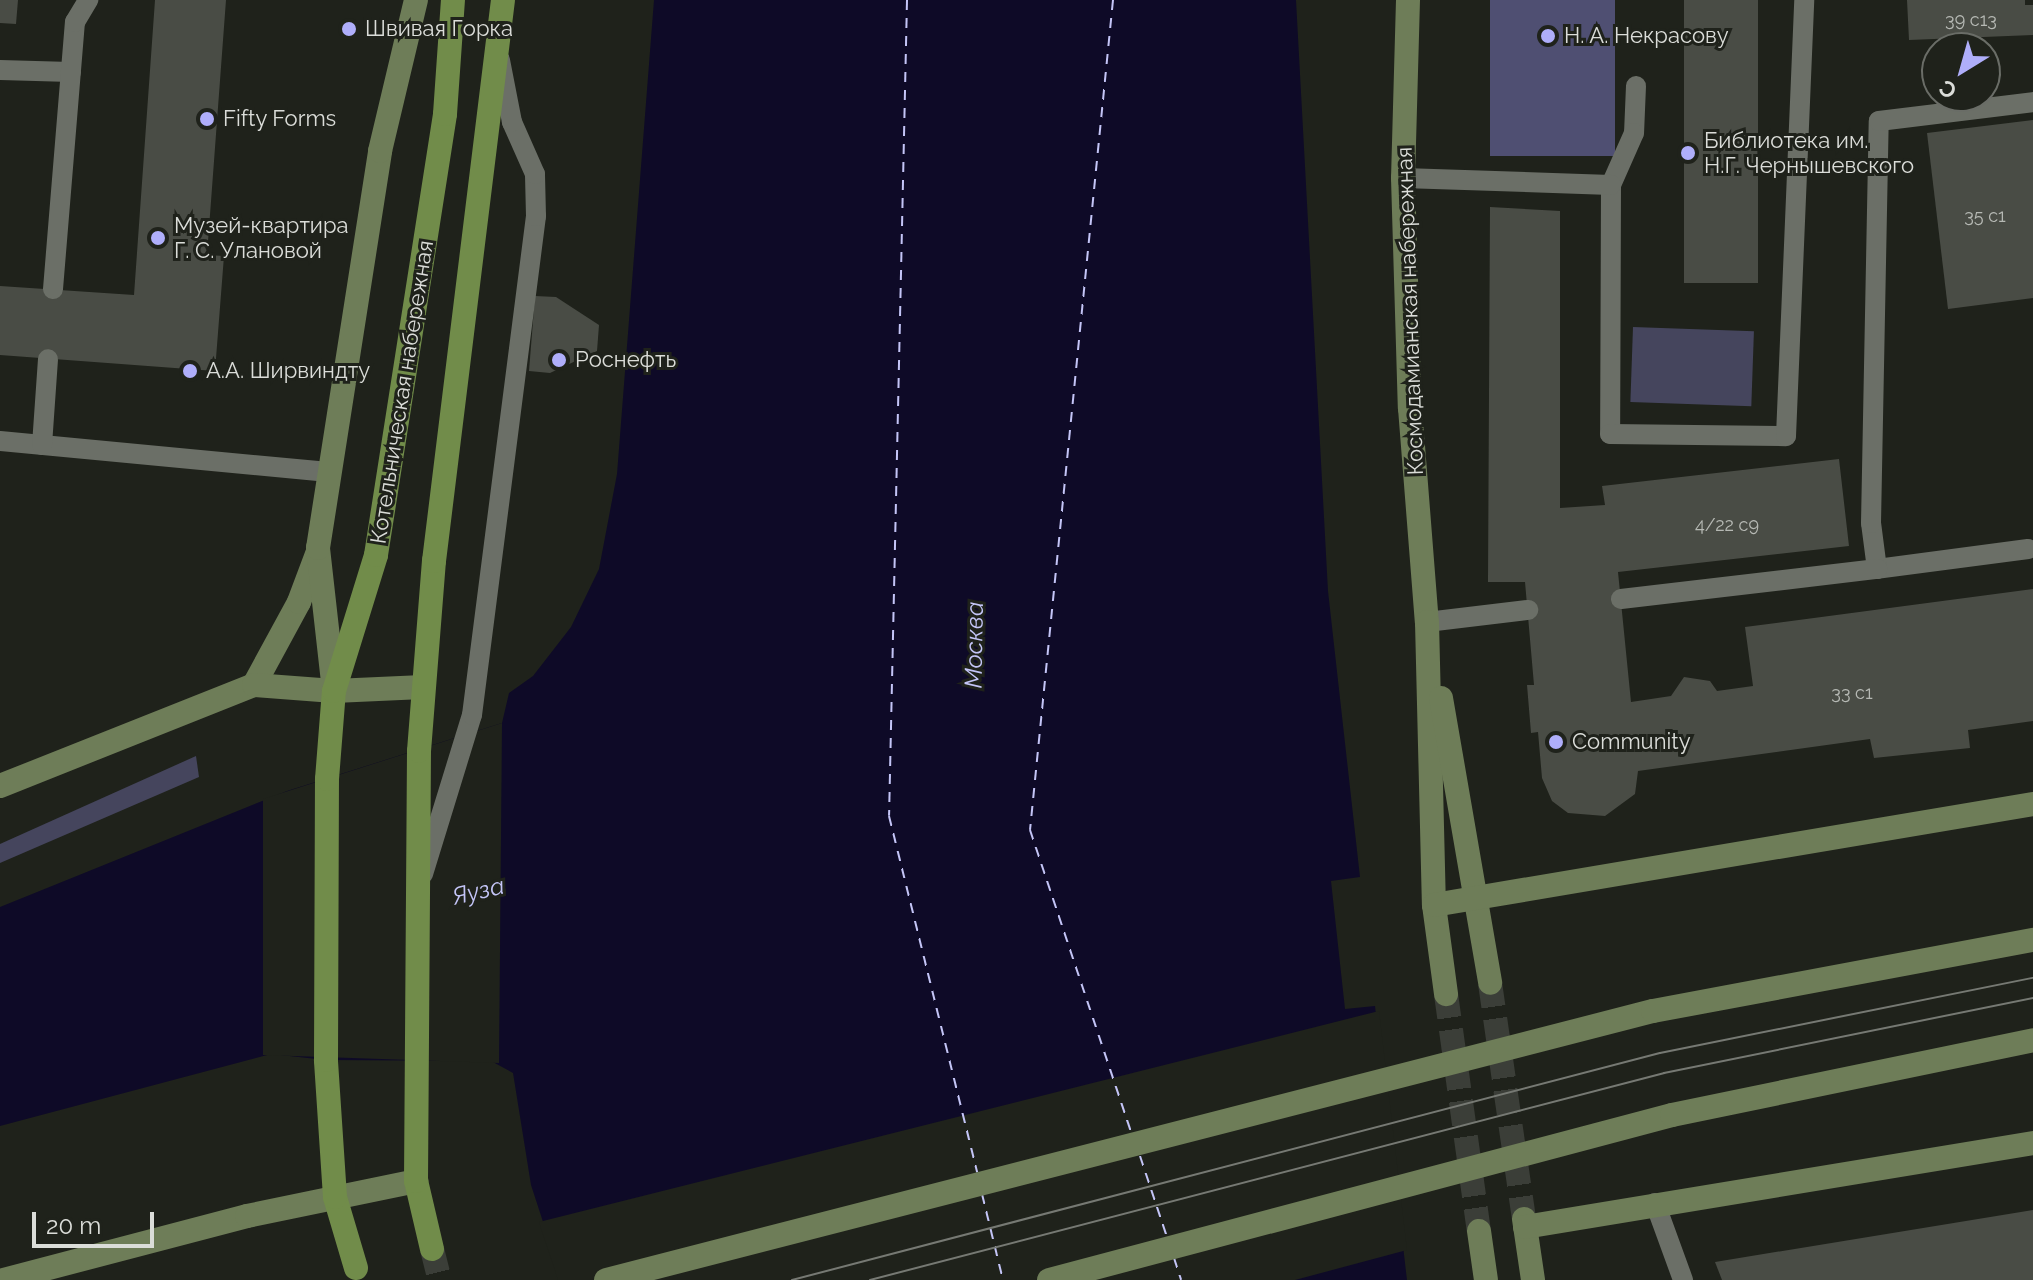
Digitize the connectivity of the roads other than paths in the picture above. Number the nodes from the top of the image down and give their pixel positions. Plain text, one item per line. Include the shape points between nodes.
1 (88, 0) edge
2 (416, 0) edge
3 (453, 0) edge
4 (503, 0) edge
5 (1408, 0) edge
6 (1804, 0) edge
7 (497, 47) junction
8 (0, 70) edge
9 (71, 72) junction
10 (1636, 86) dead end
11 (2033, 102) edge
12 (1403, 178) junction
13 (1611, 185) junction
14 (53, 289) dead end
15 (48, 359) dead end
16 (0, 441) edge
17 (42, 445) junction
18 (329, 472) junction
19 (318, 548) junction
20 (2028, 549) dead end
21 (1877, 569) junction
22 (1621, 599) dead end
23 (1528, 610) dead end
24 (1427, 622) junction
25 (254, 685) junction
26 (423, 687) junction
27 (334, 691) junction
28 (0, 786) edge
29 (2033, 804) edge
30 (418, 890) junction
31 (1478, 897) junction
32 (1434, 905) junction
33 (2033, 940) edge
34 (1490, 983) tunnel mouth
35 (1446, 994) tunnel mouth
36 (2033, 1040) edge
37 (2033, 1143) edge
38 (416, 1181) junction
39 (335, 1197) junction
40 (1655, 1203) junction
41 (1479, 1231) tunnel mouth
42 (432, 1249) tunnel mouth
43 (356, 1268) dead end
44 (3, 1280) edge
45 (606, 1280) edge
46 (1049, 1280) edge
47 (1486, 1280) edge
48 (1533, 1280) edge
49 (1683, 1280) edge

1 - 9 lane via 75,22
2 - 18 main road via 380,151
3 - 27 main road, Котельническая набережная via 445,114 376,555
4 - 7 main road
5 - 12 main road, Космодамианская набережная
6 - 13 lane via 1786,436 1610,434
7 - 26 main road
7 - 30 lane via 512,122 535,174 536,216 472,715
8 - 9 lane
9 - 14 lane
10 - 13 lane via 1634,133
11 - 21 lane via 1879,121 1871,523
12 - 13 lane
12 - 24 main road, Космодамианская набережная via 1410,408
15 - 17 lane
16 - 17 lane
17 - 18 lane
18 - 19 main road
19 - 25 main road via 299,602
19 - 27 main road
20 - 21 lane
21 - 22 lane
23 - 24 lane
24 - 31 main road, Космодамианская набережная
24 - 32 main road, Космодамианская набережная
25 - 27 main road
25 - 28 main road
26 - 27 main road
26 - 30 main road
27 - 39 main road, Котельническая набережная via 327,779 326,1060
29 - 31 main road
30 - 38 main road
31 - 32 main road
31 - 34 main road, Космодамианская набережная
32 - 35 main road, Космодамианская набережная
33 - 45 main road via 1653,1011
36 - 46 main road via 1672,1115
37 - 40 main road via 1784,1187
38 - 39 main road
38 - 42 main road
39 - 43 main road, Котельническая набережная
39 - 44 main road
40 - 48 main road via 1525,1223
40 - 49 lane
41 - 47 main road

